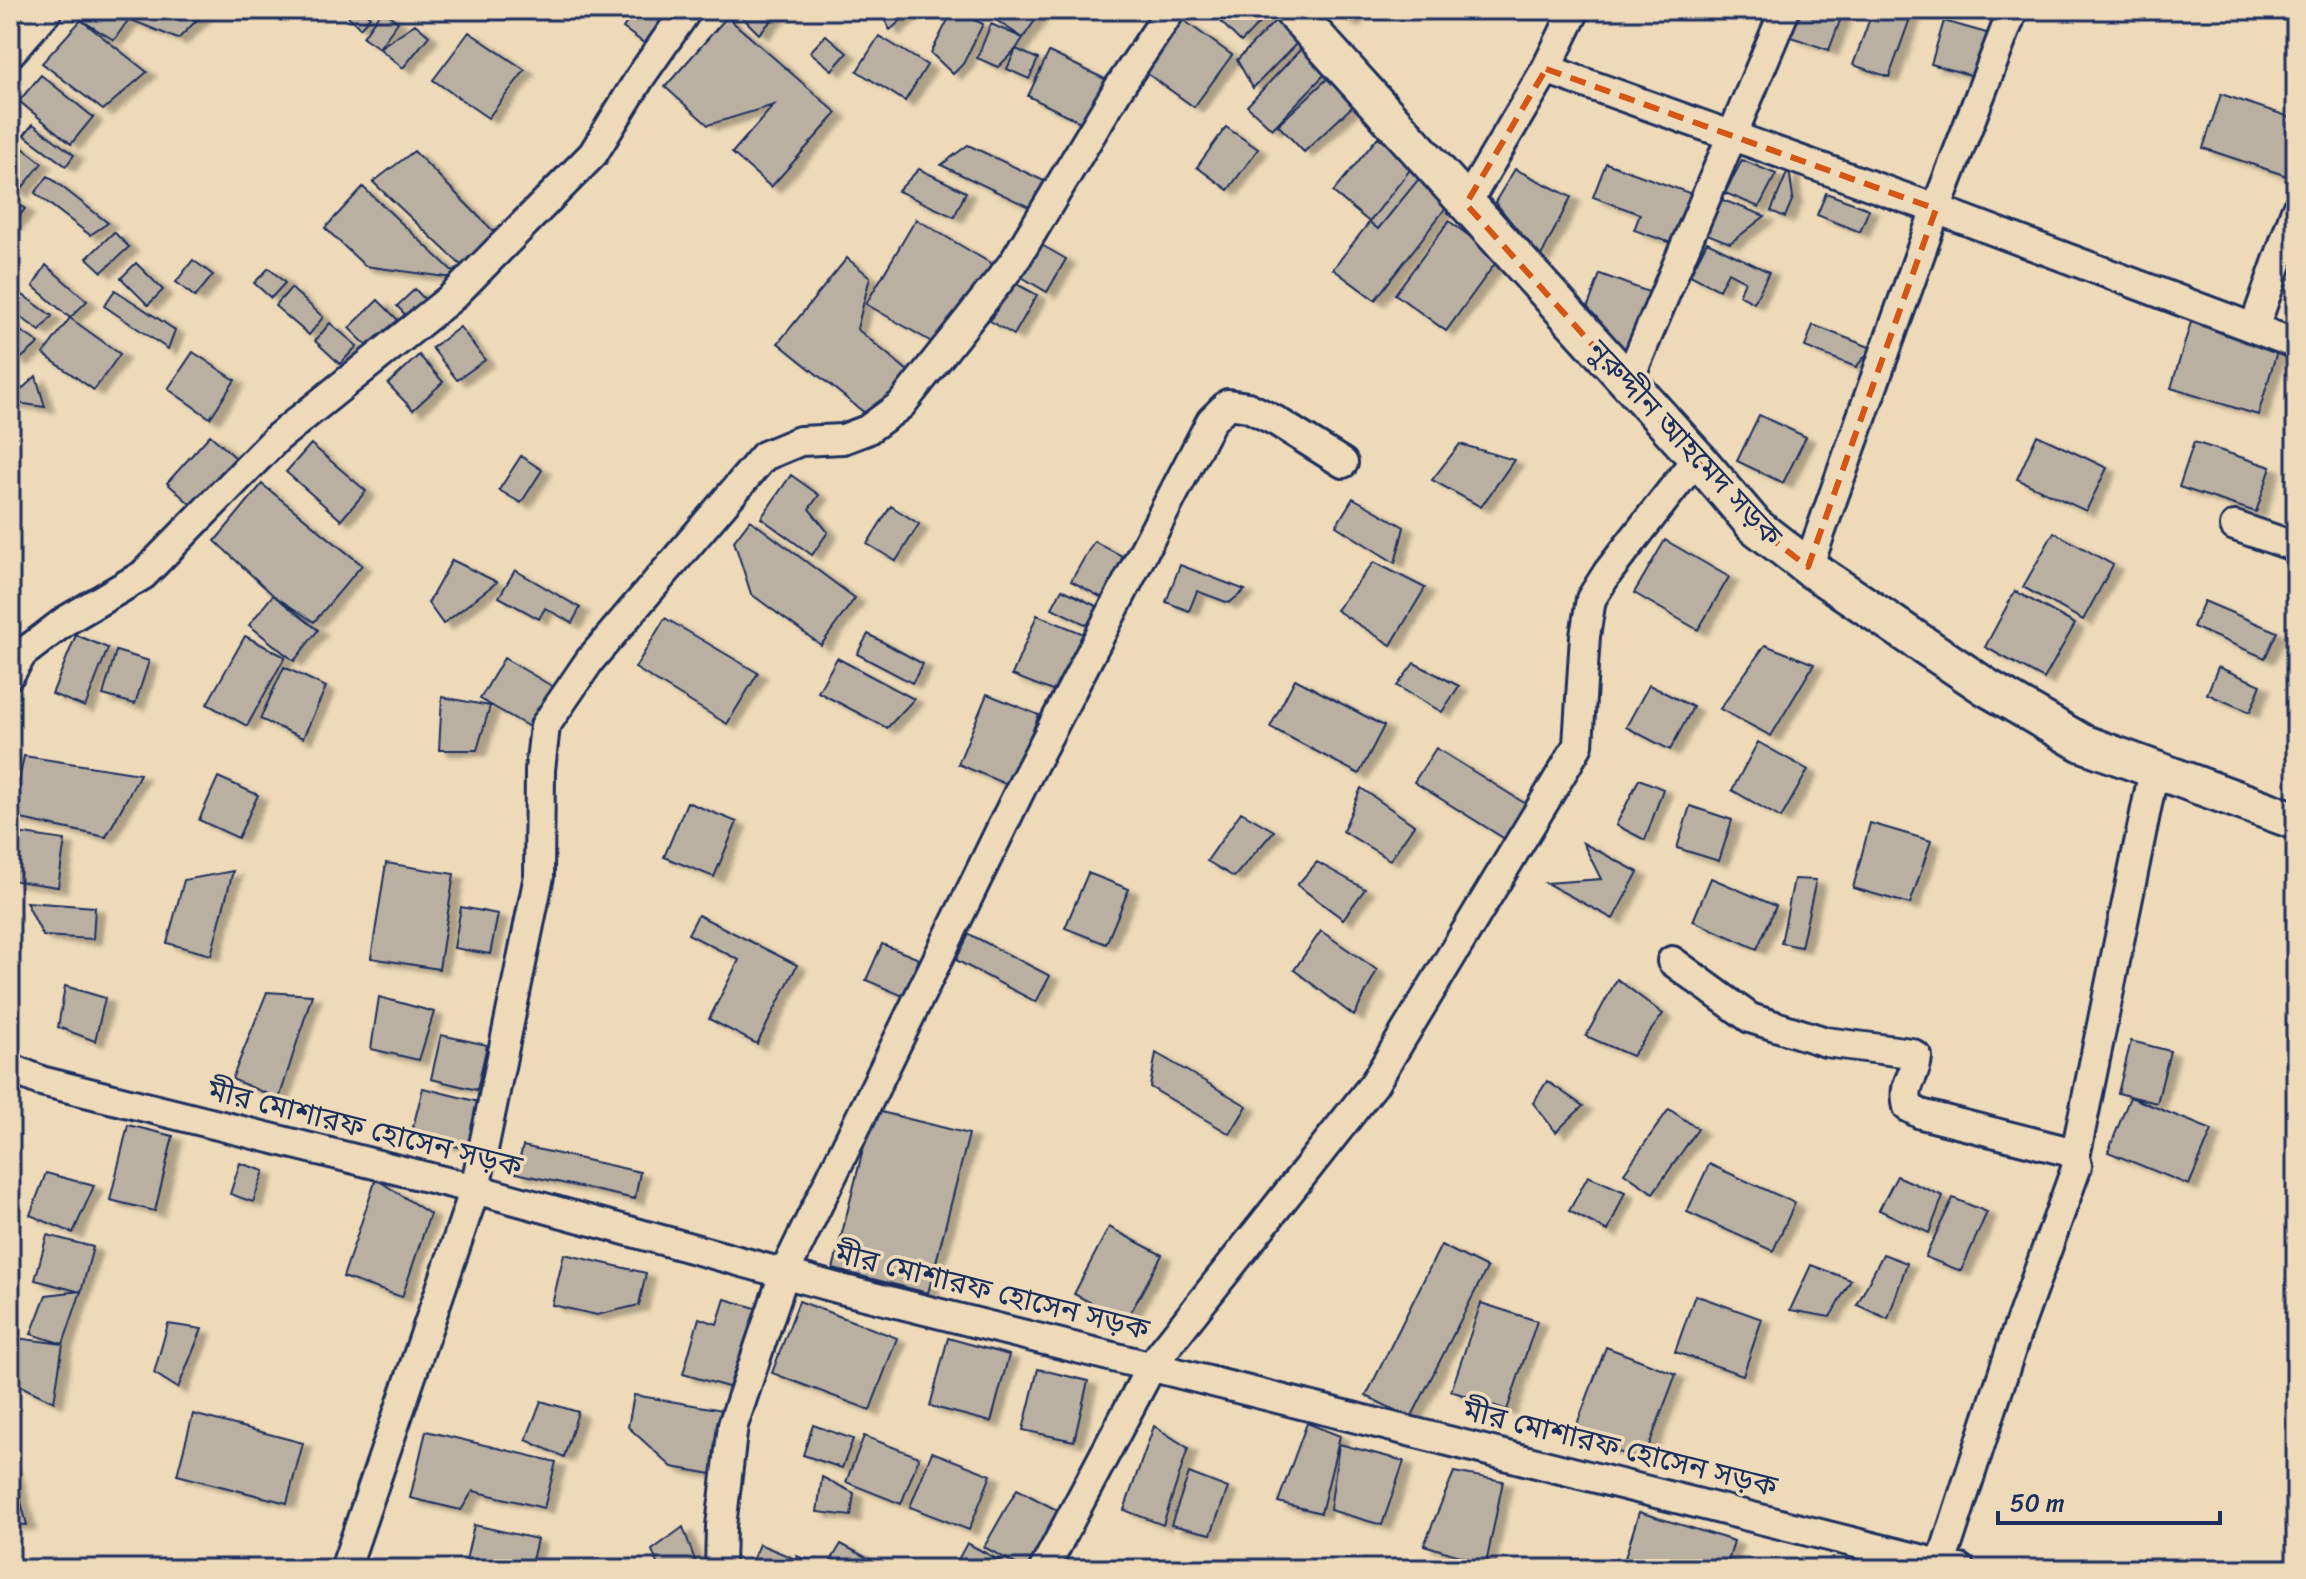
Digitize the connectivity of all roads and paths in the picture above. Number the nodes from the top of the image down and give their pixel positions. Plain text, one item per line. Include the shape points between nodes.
1 (48, 10) edge
2 (687, 10) edge
3 (1171, 10) edge
4 (1292, 10) edge
5 (1575, 10) edge
6 (1785, 10) edge
7 (2013, 10) edge
8 (10, 53) edge
9 (1546, 69) junction
10 (1732, 136) junction
11 (1466, 204) junction
12 (1936, 209) junction
13 (2296, 210) edge
14 (2254, 328) junction
15 (2296, 344) edge
16 (1627, 384) junction
17 (1697, 458) junction
18 (1343, 463) dead end
19 (2235, 526) dead end
20 (2296, 547) edge
21 (1808, 567) junction
22 (10, 674) edge
23 (2154, 770) junction
24 (2296, 821) edge
25 (1672, 961) dead end
26 (10, 1068) edge
27 (2075, 1157) junction
28 (475, 1189) junction
29 (784, 1274) junction
30 (1152, 1365) junction
31 (1950, 1567) edge
32 (345, 1569) edge
33 (720, 1569) edge
34 (1044, 1569) edge

1 - 8 street
2 - 22 street via 593,154 451,298 277,438 143,575 65,621 22,654
3 - 28 street via 1014,262 901,405 867,430 843,439 800,441 764,456 590,660 545,726 539,876
4 - 11 main road, নুরুদ্দীন আহমেদ সড়ক
5 - 9 street
6 - 10 street
7 - 12 street
9 - 10 street
9 - 11 street
10 - 12 street
10 - 16 street
11 - 16 main road, নুরুদ্দীন আহমেদ সড়ক
12 - 14 street
12 - 21 street
13 - 14 street
14 - 15 street
16 - 17 main road, নুরুদ্দীন আহমেদ সড়ক
17 - 21 main road, নুরুদ্দীন আহমেদ সড়ক via 1755,526
17 - 30 street via 1591,599 1578,745 1566,766 1374,1084
18 - 29 street via 1248,407 1228,404 1211,421 1024,782
19 - 20 street
21 - 23 main road, নুরুদ্দীন আহমেদ সড়ক via 1986,687 2082,743
23 - 24 main road, নুরুদ্দীন আহমেদ সড়ক
23 - 27 street
25 - 27 street via 1750,1018 1826,1042 1911,1053 1917,1057 1916,1066 1905,1093 1908,1107 1921,1114
26 - 28 street, মীর মোশারফ হোসেন সড়ক via 41,1081
27 - 31 street via 2077,1166 2016,1334
28 - 29 street, মীর মোশারফ হোসেন সড়ক
28 - 32 street
29 - 30 street, মীর মোশারফ হোসেন সড়ক
29 - 33 street via 733,1425
30 - 31 street, মীর মোশারফ হোসেন সড়ক
30 - 34 street

